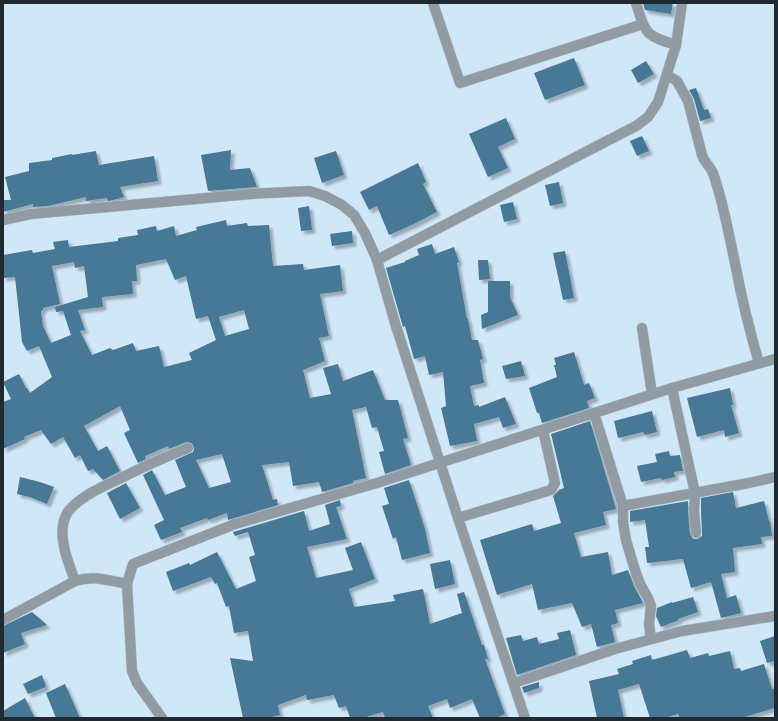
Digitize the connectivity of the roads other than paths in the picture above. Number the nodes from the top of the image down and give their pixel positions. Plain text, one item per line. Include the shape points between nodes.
1 (433, 3) edge
2 (636, 3) edge
3 (682, 3) edge
4 (643, 24) junction
5 (676, 45) junction
6 (667, 75) junction
7 (3, 220) edge
8 (377, 260) junction
9 (642, 328) dead end
10 (775, 359) edge
11 (759, 363) junction
12 (672, 388) junction
13 (652, 394) junction
14 (594, 413) junction
15 (543, 430) junction
16 (188, 448) dead end
17 (440, 463) junction
18 (775, 477) edge
19 (695, 493) junction
20 (623, 506) junction
21 (458, 518) junction
22 (696, 533) dead end
23 (75, 582) junction
24 (127, 584) junction
25 (775, 616) edge
26 (3, 620) edge
27 (650, 639) junction
28 (514, 684) junction
29 (162, 718) edge
30 (525, 718) edge

1 - 4 street via 460,83
2 - 4 street
3 - 5 street
4 - 5 street via 648,34
5 - 6 street
6 - 8 street via 653,111 636,126
6 - 11 street via 677,82 688,101 702,155 712,171 718,189
7 - 8 street via 30,214 251,194 309,192 325,196 354,215
8 - 17 street via 394,323
9 - 13 street
10 - 11 street
11 - 12 street
12 - 13 street
12 - 19 street
13 - 14 street
14 - 15 street
14 - 20 street
15 - 17 street
15 - 21 street via 555,483 551,490
16 - 23 street via 98,489 71,509 65,517 63,539
17 - 21 street
17 - 24 street via 235,524 147,558 133,564
18 - 19 street
19 - 20 street
19 - 22 street
20 - 27 street via 622,522 626,540 640,584 651,606
21 - 28 street
23 - 24 street via 92,577
23 - 26 street
24 - 29 street via 132,671 137,683
25 - 27 street via 682,630
27 - 28 street
28 - 30 street

